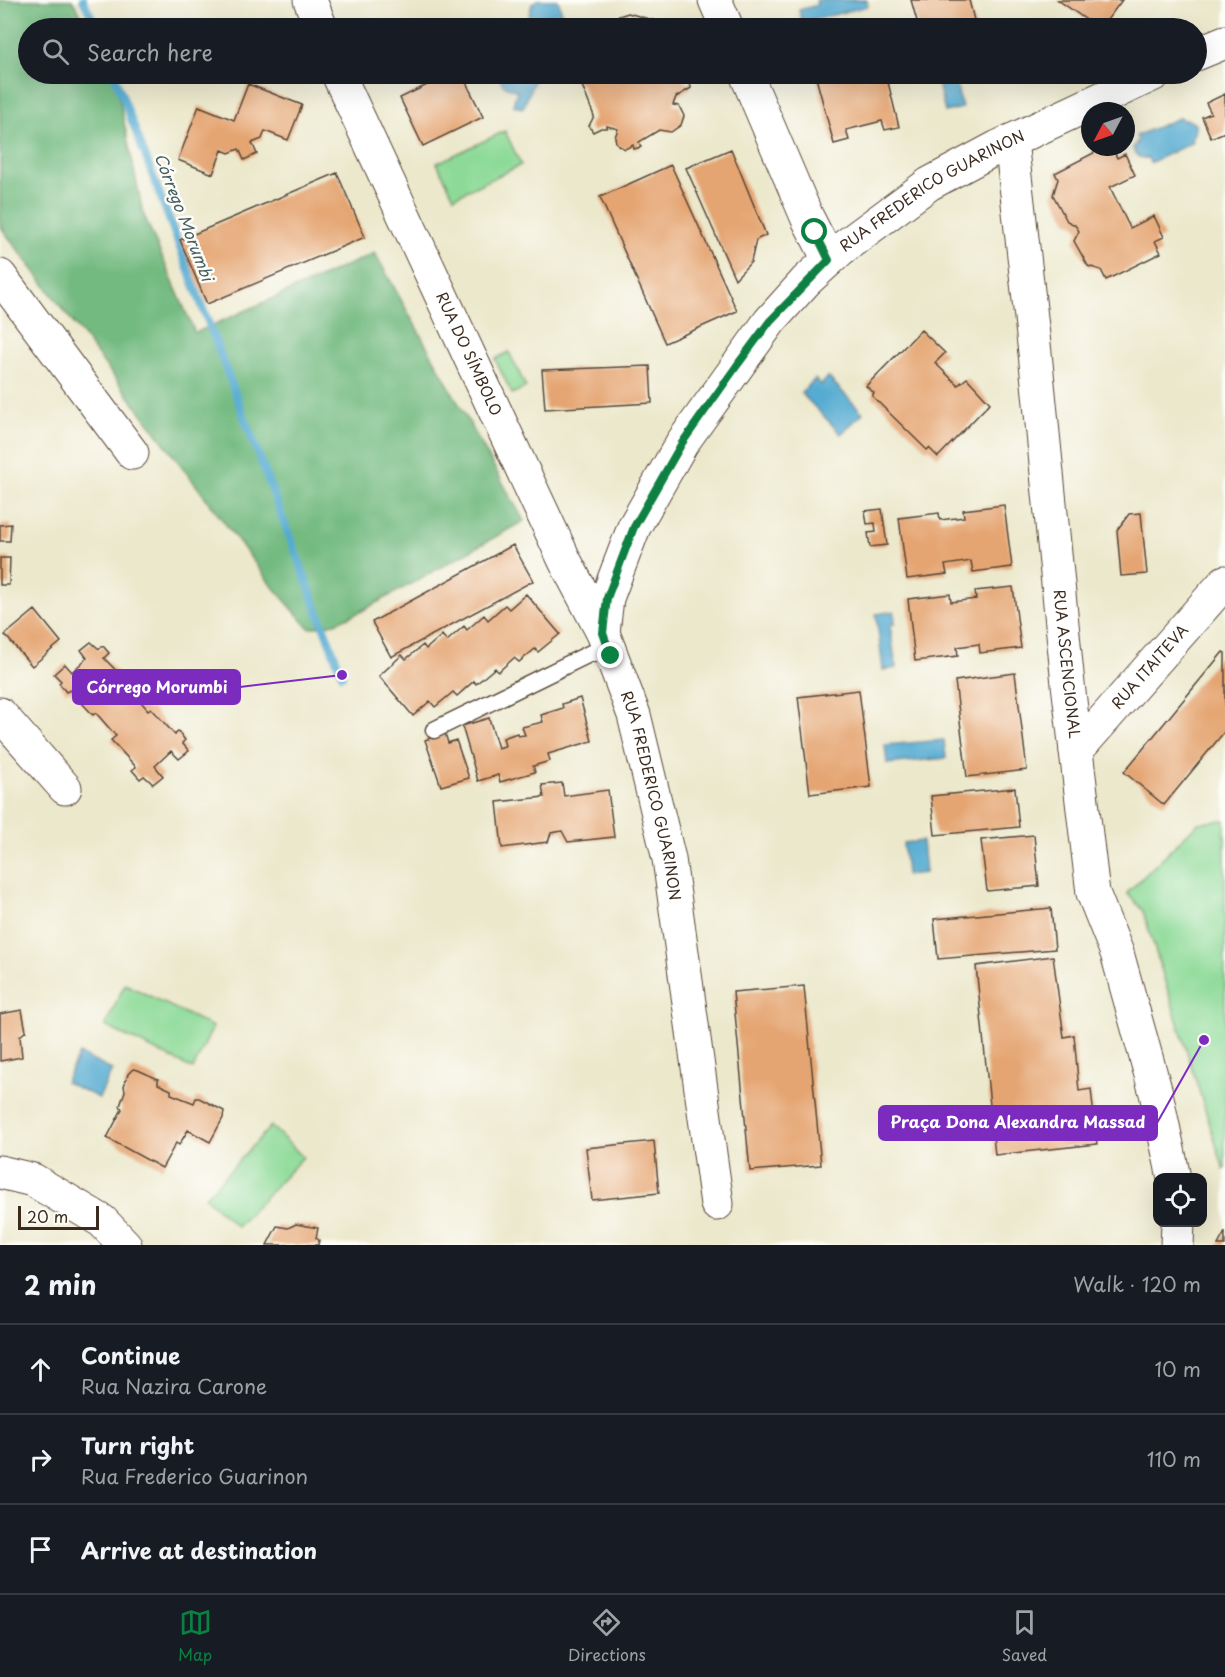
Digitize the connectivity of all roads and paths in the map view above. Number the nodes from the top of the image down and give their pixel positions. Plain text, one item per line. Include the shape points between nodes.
1 (310, 0) edge
2 (715, 0) edge
3 (317, 18) edge
4 (723, 18) edge
5 (1225, 42) edge
6 (1207, 50) edge
7 (343, 84) edge
8 (750, 84) edge
9 (1133, 84) edge
10 (1011, 141) junction
11 (829, 260) junction
12 (0, 276) edge
13 (132, 453) dead end
14 (1225, 582) edge
15 (607, 644) junction
16 (0, 714) edge
17 (434, 730) dead end
18 (1076, 751) junction
19 (65, 788) dead end
20 (0, 1172) edge
21 (1173, 1173) edge
22 (717, 1204) dead end
23 (1178, 1227) edge
24 (125, 1245) edge
25 (1177, 1245) edge

1 - 3 street
2 - 4 street
5 - 6 street
7 - 15 street, RUA DO SÍMBOLO
8 - 11 street
9 - 10 street, RUA FREDERICO GUARINON
10 - 11 street, RUA FREDERICO GUARINON via 929,184
10 - 18 street, RUA ASCENCIONAL
11 - 15 street, RUA FREDERICO GUARINON via 770,321 682,443 634,527 607,598
12 - 13 street
14 - 18 street, RUA ITAITEVA
15 - 17 lane
15 - 22 street, RUA FREDERICO GUARINON via 634,715 669,859
16 - 19 street
18 - 21 street, RUA ASCENCIONAL via 1093,893 1117,953 1156,1093
20 - 24 street via 33,1180 102,1221
23 - 25 street

